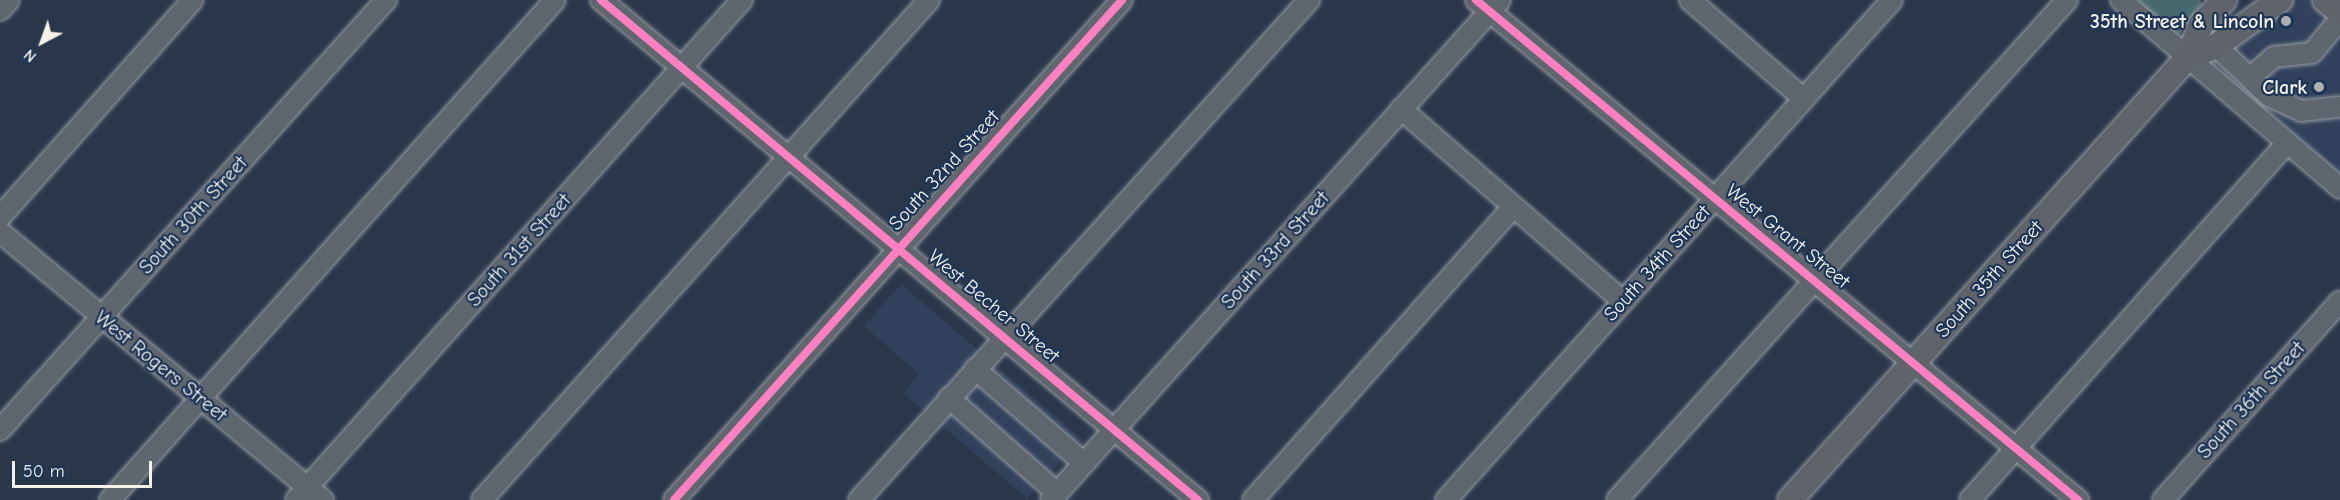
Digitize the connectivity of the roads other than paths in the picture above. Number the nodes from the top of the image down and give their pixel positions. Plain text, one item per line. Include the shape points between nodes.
1 (9, 0) edge
2 (193, 0) edge
3 (386, 0) edge
4 (555, 0) edge
5 (601, 0) edge
6 (742, 0) edge
7 (929, 0) edge
8 (1122, 0) edge
9 (1309, 0) edge
10 (1892, 0) edge
11 (2067, 0) edge
12 (2121, 0) edge
13 (2280, 0) edge
14 (2325, 0) edge
15 (1697, 2) edge
16 (1489, 4) edge
17 (2216, 4) edge
18 (0, 10) edge
19 (2340, 12) edge
20 (2340, 19) edge
21 (2216, 46) junction
22 (2187, 57) junction
23 (682, 67) junction
24 (2251, 78) junction
25 (1804, 99) junction
26 (2340, 107) edge
27 (1401, 109) junction
28 (2287, 143) junction
29 (788, 155) junction
30 (2340, 188) edge
31 (1715, 198) junction
32 (1513, 207) junction
33 (0, 217) edge
34 (0, 232) edge
35 (897, 246) junction
36 (1815, 279) junction
37 (1623, 301) junction
38 (2340, 301) edge
39 (102, 317) junction
40 (1005, 336) junction
41 (1915, 362) junction
42 (975, 369) junction
43 (200, 398) junction
44 (949, 398) junction
45 (1114, 429) junction
46 (0, 430) edge
47 (2017, 447) junction
48 (1084, 463) junction
49 (309, 496) edge
50 (1054, 496) edge
51 (110, 500) edge
52 (482, 500) edge
53 (674, 500) edge
54 (859, 500) edge
55 (1198, 500) edge
56 (1253, 500) edge
57 (1446, 500) edge
58 (1617, 500) edge
59 (1790, 500) edge
60 (1970, 500) edge
61 (2078, 500) edge
62 (2163, 500) edge

1 - 18 street
2 - 33 street
3 - 39 street, South 30th Street
4 - 43 street
5 - 23 street, West Becher Street
6 - 23 street, South 31st Street
7 - 29 street
8 - 35 street, South 32nd Street
9 - 40 street
10 - 25 street, South 34th Street
11 - 36 street
12 - 22 street
13 - 21 main road, South 35th Street
14 - 19 main road
15 - 25 street
16 - 27 street, South 33rd Street
16 - 31 street, West Grant Street
17 - 22 main road, South 35th Street via 2201,25
20 - 24 street via 2312,53 2274,57
21 - 22 main road, South 35th Street
21 - 24 street
22 - 28 street
22 - 41 main road, South 35th Street
23 - 29 street, West Becher Street
23 - 49 street, South 31st Street
24 - 26 street via 2269,96 2301,111
25 - 31 street, South 34th Street
27 - 32 street
27 - 45 street, South 33rd Street
28 - 30 street
28 - 47 street
29 - 35 street, West Becher Street
29 - 52 street
31 - 36 street, West Grant Street
31 - 37 street, South 34th Street
32 - 37 street
32 - 56 street
34 - 39 street, West Rogers Street
35 - 40 street, West Becher Street
35 - 53 street, South 32nd Street
36 - 41 street, West Grant Street
36 - 58 street
37 - 57 street, South 34th Street
38 - 62 street, South 36th Street
39 - 43 street, West Rogers Street
39 - 46 street, South 30th Street
40 - 42 street
40 - 45 street, West Becher Street
41 - 47 street, West Grant Street
41 - 59 main road, South 35th Street
42 - 44 street
42 - 48 street
43 - 49 street, West Rogers Street
43 - 51 street
44 - 50 street
44 - 54 street
45 - 48 street, South 33rd Street
45 - 55 street, West Becher Street
47 - 60 street
47 - 61 street, West Grant Street
48 - 50 street, South 33rd Street

